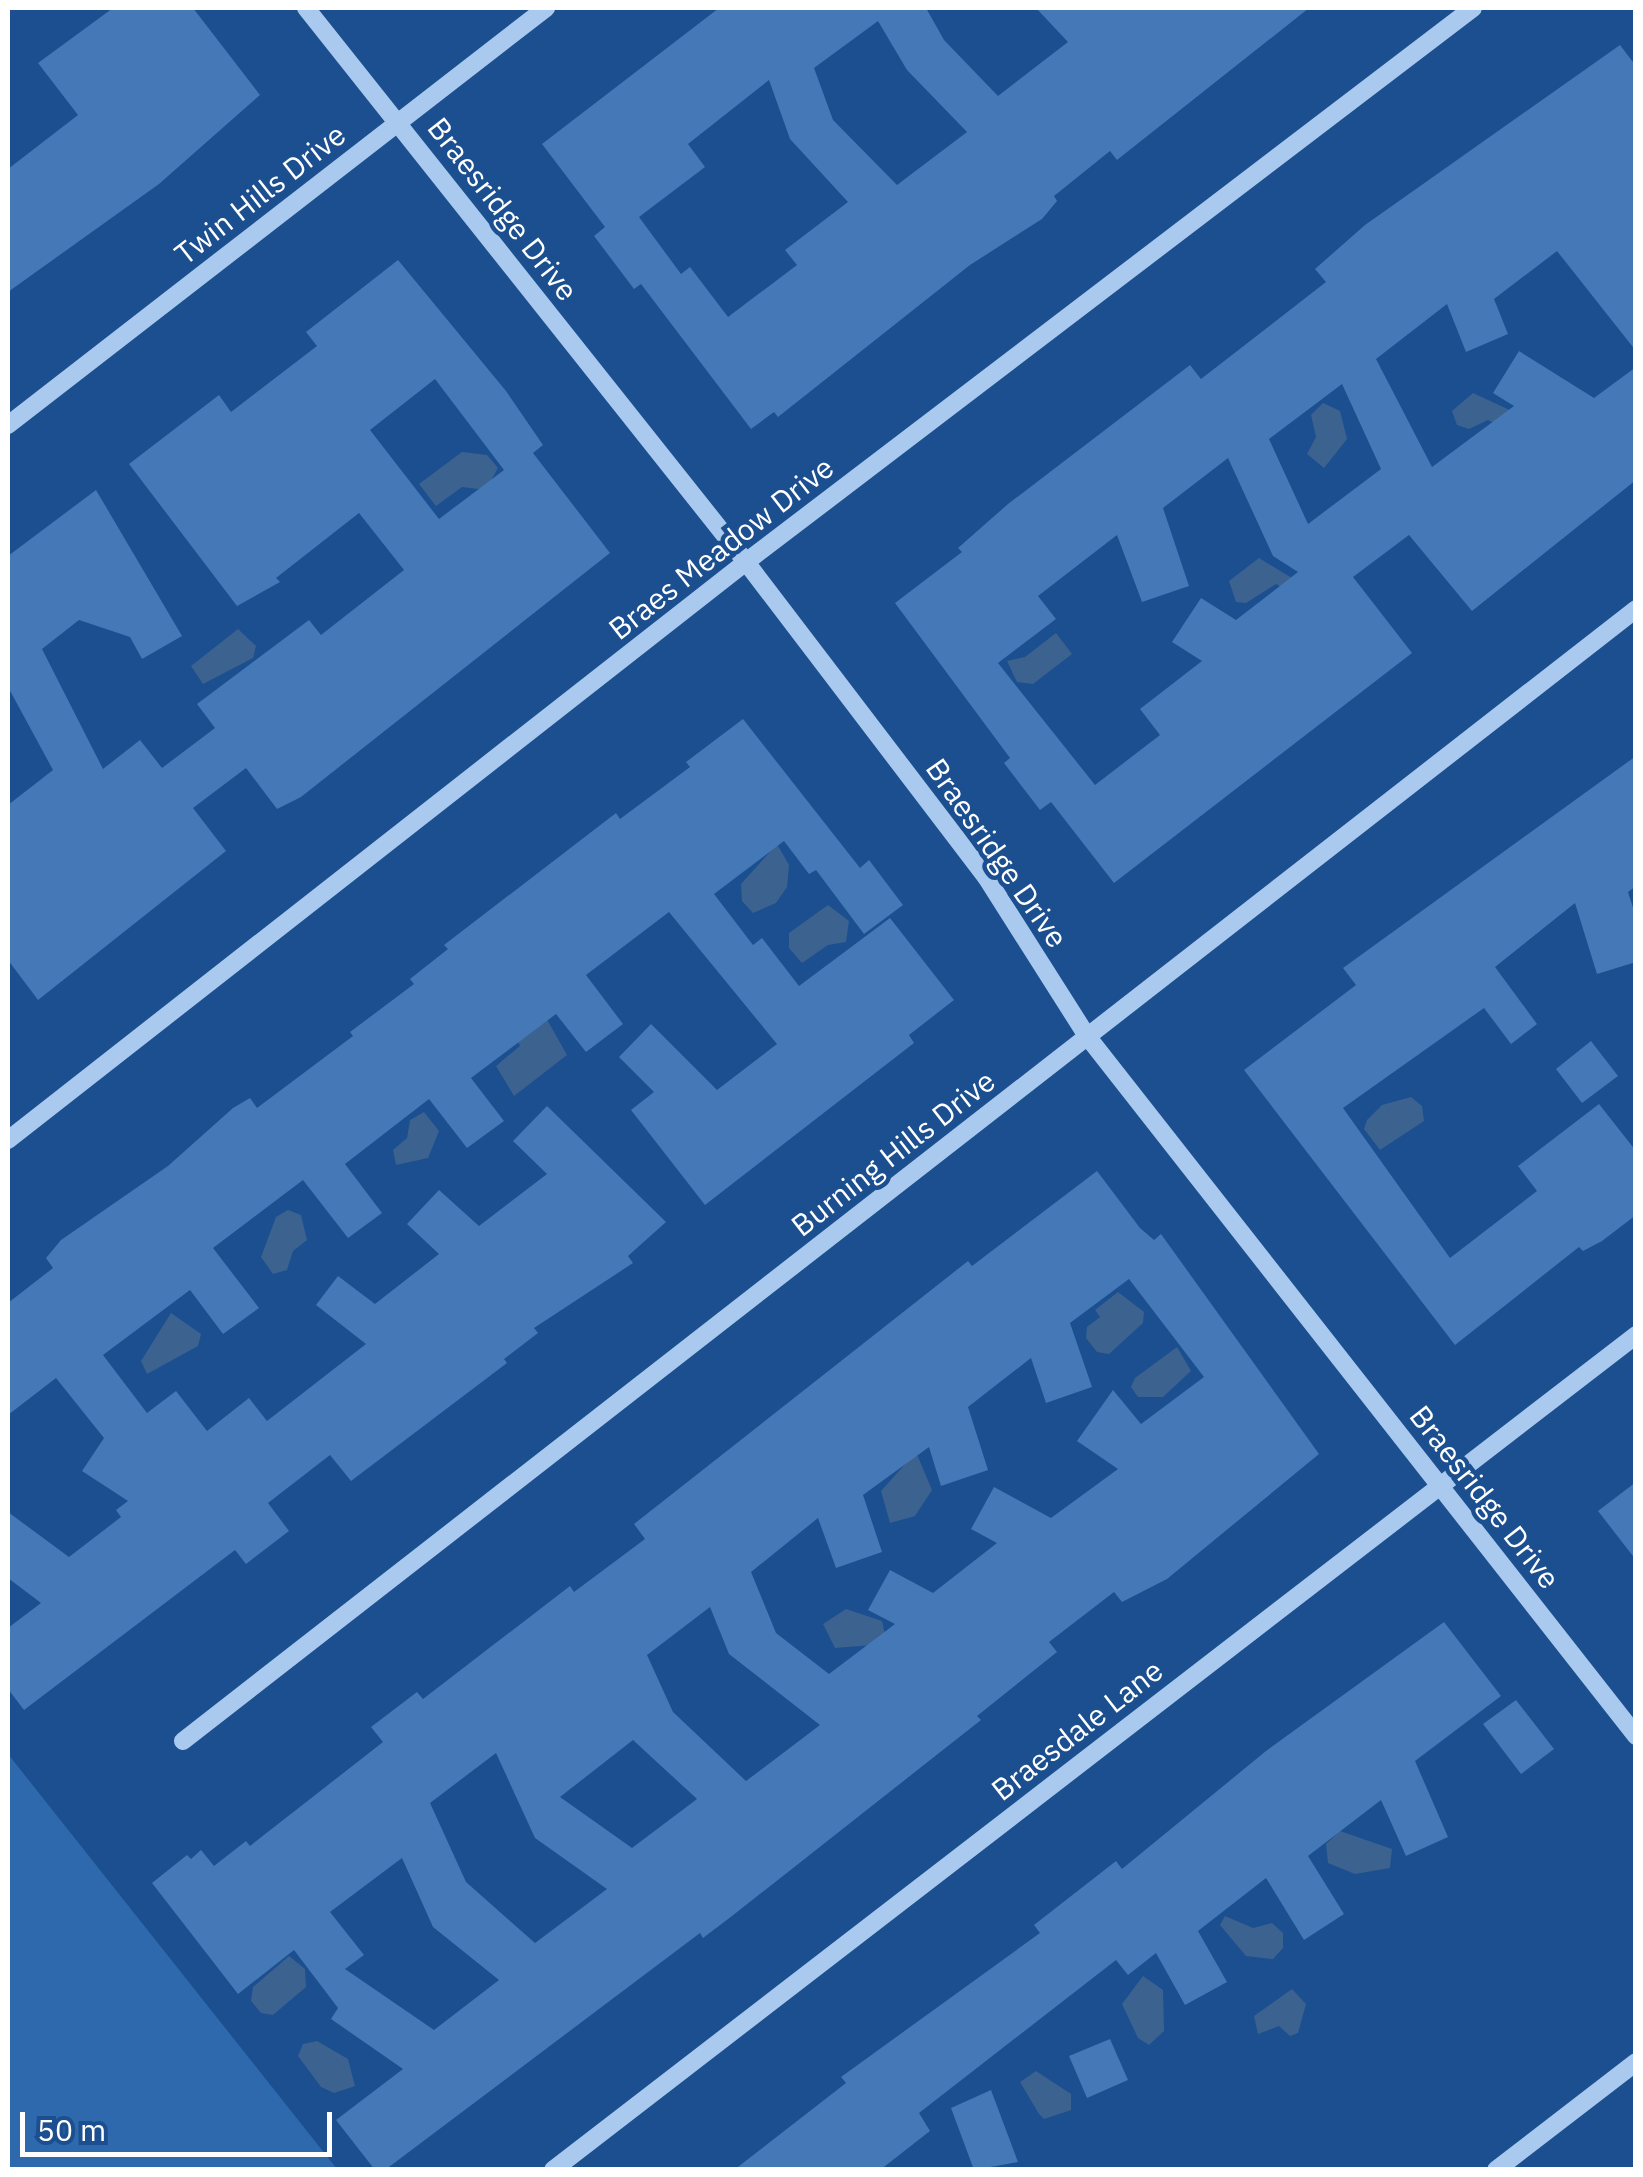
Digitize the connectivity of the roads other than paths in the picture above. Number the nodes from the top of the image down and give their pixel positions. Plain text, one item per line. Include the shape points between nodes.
1 (306, 8) edge
2 (546, 8) edge
3 (1473, 8) edge
4 (399, 122) junction
5 (8, 425) edge
6 (746, 562) junction
7 (1636, 608) edge
8 (1087, 1036) junction
9 (8, 1140) edge
10 (1636, 1335) edge
11 (1441, 1484) junction
12 (1636, 1736) edge
13 (183, 1741) dead end
14 (1636, 2062) edge
15 (554, 2170) edge
16 (1496, 2170) edge

1 - 4 street, Braesridge Drive
2 - 4 street, Twin Hills Drive
3 - 6 street, Braes Meadow Drive
4 - 5 street, Twin Hills Drive
4 - 6 street, Braesridge Drive
6 - 8 street, Braesridge Drive via 986,877
6 - 9 street, Braes Meadow Drive
7 - 8 street, Burning Hills Drive
8 - 11 street, Braesridge Drive
8 - 13 street, Burning Hills Drive
10 - 11 street, Braesdale Lane
11 - 12 street, Braesridge Drive
11 - 15 street, Braesdale Lane
14 - 16 street

